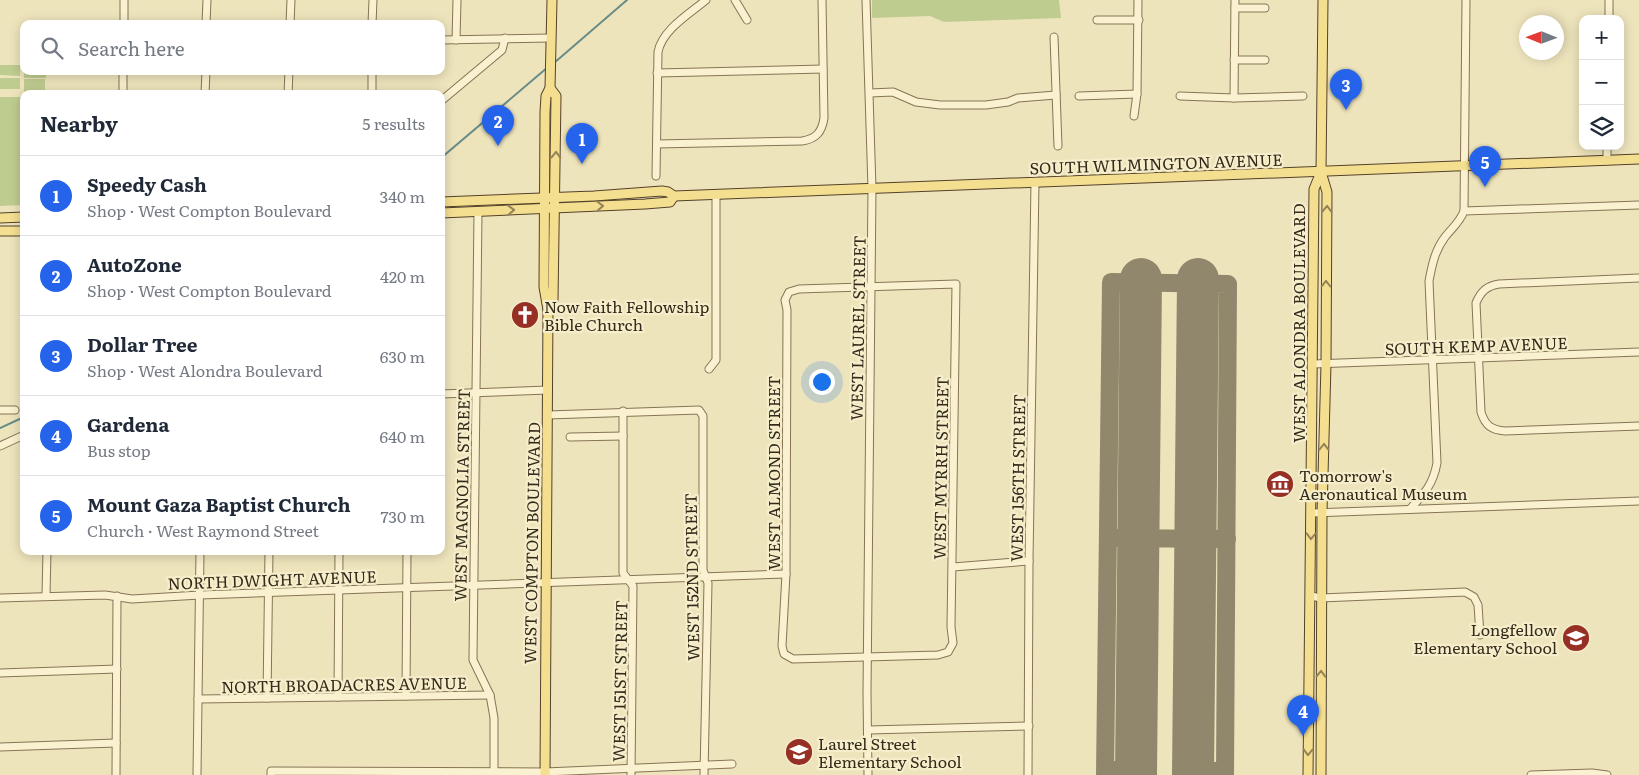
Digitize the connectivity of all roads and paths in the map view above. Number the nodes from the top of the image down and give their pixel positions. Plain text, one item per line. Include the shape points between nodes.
1 (124, 0) edge
2 (206, 0) edge
3 (291, 0) edge
4 (373, 0) edge
5 (457, 0) edge
6 (552, 0) edge
7 (706, 0) edge
8 (735, 0) edge
9 (822, 0) edge
10 (866, 0) edge
11 (1138, 0) edge
12 (1235, 0) edge
13 (1323, 0) edge
14 (1466, 0) edge
15 (1609, 0) edge
16 (1235, 8) junction
17 (1265, 8) dead end
18 (1609, 15) edge
19 (124, 20) edge
20 (206, 20) edge
21 (290, 20) edge
22 (372, 20) edge
23 (747, 20) dead end
24 (1097, 20) dead end
25 (1139, 20) junction
26 (1054, 37) dead end
27 (505, 38) junction
28 (551, 38) junction
29 (445, 40) edge
30 (456, 40) junction
31 (1234, 60) junction
32 (1265, 60) dead end
33 (823, 69) junction
34 (657, 73) junction
35 (123, 75) edge
36 (206, 75) edge
37 (289, 75) edge
38 (372, 75) edge
39 (550, 88) junction
40 (123, 90) edge
41 (205, 90) edge
42 (288, 90) edge
43 (372, 90) edge
44 (870, 93) junction
45 (1137, 94) junction
46 (1056, 95) junction
47 (1079, 96) dead end
48 (1180, 96) dead end
49 (1303, 96) dead end
50 (445, 97) edge
51 (1234, 98) junction
52 (1134, 116) dead end
53 (657, 144) junction
54 (1058, 146) dead end
55 (1608, 150) edge
56 (1639, 159) edge
57 (1607, 160) junction
58 (1465, 166) junction
59 (1321, 172) junction
60 (656, 176) dead end
61 (1036, 182) junction
62 (872, 188) junction
63 (716, 194) junction
64 (555, 196) junction
65 (674, 196) junction
66 (545, 197) junction
67 (445, 202) edge
68 (1639, 205) edge
69 (555, 208) junction
70 (545, 209) junction
71 (478, 211) junction
72 (1464, 211) junction
73 (445, 213) edge
74 (20, 217) edge
75 (0, 218) edge
76 (0, 231) edge
77 (20, 231) edge
78 (1639, 278) edge
79 (871, 286) junction
80 (548, 310) junction
81 (1639, 352) edge
82 (1478, 359) junction
83 (1433, 360) junction
84 (1313, 364) junction
85 (1326, 364) junction
86 (709, 369) dead end
87 (548, 390) junction
88 (477, 393) junction
89 (445, 394) edge
90 (0, 410) edge
91 (15, 410) dead end
92 (623, 412) junction
93 (548, 415) junction
94 (1639, 426) edge
95 (623, 436) junction
96 (20, 437) edge
97 (570, 437) dead end
98 (0, 446) edge
99 (1639, 501) edge
100 (1410, 509) junction
101 (1312, 513) junction
102 (1322, 513) junction
103 (47, 555) edge
104 (200, 555) edge
105 (269, 555) edge
106 (338, 555) edge
107 (407, 555) edge
108 (1029, 561) junction
109 (953, 567) junction
110 (786, 574) junction
111 (706, 577) junction
112 (629, 580) junction
113 (545, 582) junction
114 (473, 585) junction
115 (406, 588) junction
116 (338, 591) junction
117 (268, 592) junction
118 (200, 595) junction
119 (46, 596) junction
120 (117, 596) junction
121 (1311, 596) junction
122 (0, 598) edge
123 (1322, 598) junction
124 (1480, 634) dead end
125 (867, 657) junction
126 (117, 669) junction
127 (0, 673) edge
128 (490, 695) junction
129 (406, 696) junction
130 (338, 697) junction
131 (267, 698) junction
132 (198, 699) junction
133 (1029, 726) junction
134 (868, 730) junction
135 (116, 743) junction
136 (0, 747) edge
137 (732, 764) dead end
138 (704, 765) junction
139 (631, 771) edge
140 (271, 773) edge
141 (345, 773) edge
142 (421, 773) edge
143 (494, 774) edge
144 (544, 774) edge
145 (116, 775) edge
146 (197, 775) edge
147 (704, 775) edge
148 (868, 775) edge
149 (1028, 775) edge
150 (1308, 775) edge
151 (1321, 775) edge
152 (1531, 775) edge
153 (1607, 775) edge

1 - 19 street
2 - 20 street
3 - 21 street
4 - 22 street
5 - 30 street
6 - 28 main road, WEST COMPTON BOULEVARD
7 - 34 street via 663,38 658,52
8 - 23 street
9 - 33 street
10 - 44 street, WEST LAUREL STREET
11 - 25 street
12 - 16 street
13 - 59 main road, WEST ALONDRA BOULEVARD
14 - 58 street
15 - 18 street
16 - 17 street
16 - 31 street
24 - 25 street
25 - 45 street
26 - 46 street
27 - 28 street
27 - 30 street
27 - 50 street via 502,50
28 - 39 main road, WEST COMPTON BOULEVARD
29 - 30 street
31 - 32 street
31 - 51 street
33 - 34 street
33 - 53 street via 824,118 820,137 802,141
34 - 53 street
35 - 40 street
36 - 41 street
37 - 42 street
38 - 43 street
64 -> 39 main road, WEST COMPTON BOULEVARD via 556,96
39 - 66 main road, WEST COMPTON BOULEVARD via 545,104
44 - 46 street via 893,92 916,102 940,105 986,105
44 - 62 street, WEST LAUREL STREET
45 - 47 street
45 - 52 street
46 - 54 street
48 - 51 street
49 - 51 street
53 - 60 street
55 - 57 street
56 - 57 main road, SOUTH WILMINGTON AVENUE
57 - 58 main road, SOUTH WILMINGTON AVENUE
58 - 59 main road, SOUTH WILMINGTON AVENUE
58 - 72 street
59 - 61 main road, SOUTH WILMINGTON AVENUE
59 - 84 main road, WEST ALONDRA BOULEVARD via 1314,189
85 -> 59 main road, WEST ALONDRA BOULEVARD via 1328,192
61 - 62 main road, SOUTH WILMINGTON AVENUE
61 - 108 street, WEST 156TH STREET
62 - 63 main road, SOUTH WILMINGTON AVENUE
62 - 79 street, WEST LAUREL STREET
63 - 65 main road, SOUTH WILMINGTON AVENUE
63 - 86 street via 716,360
64 - 65 main road, SOUTH WILMINGTON AVENUE via 662,191
64 - 66 main road, SOUTH WILMINGTON AVENUE
64 - 69 main road, WEST COMPTON BOULEVARD
69 -> 65 main road, SOUTH WILMINGTON AVENUE via 670,202
66 - 67 main road, SOUTH WILMINGTON AVENUE
66 - 70 main road, WEST COMPTON BOULEVARD
68 - 72 street
69 - 70 main road, SOUTH WILMINGTON AVENUE
69 - 80 main road, WEST COMPTON BOULEVARD via 554,301
71 -> 70 main road, SOUTH WILMINGTON AVENUE
70 - 80 main road, WEST COMPTON BOULEVARD via 544,287
71 - 73 main road, SOUTH WILMINGTON AVENUE
71 - 88 street, WEST MAGNOLIA STREET
72 - 83 street via 1438,247 1432,264 1429,281
74 - 75 main road
76 - 77 main road
78 - 82 street via 1490,286 1476,303
79 - 109 street, WEST MYRRH STREET via 956,284
79 - 110 street, WEST ALMOND STREET via 799,289 789,292 785,300
79 - 125 street, WEST LAUREL STREET
80 - 87 main road, WEST COMPTON BOULEVARD
81 - 82 street, SOUTH KEMP AVENUE
82 - 83 street, SOUTH KEMP AVENUE
82 - 94 street via 1481,412 1488,427 1495,430
83 - 85 street, SOUTH KEMP AVENUE
83 - 100 street via 1437,463 1434,479
84 - 85 street, SOUTH KEMP AVENUE
84 - 101 main road, WEST ALONDRA BOULEVARD
102 -> 85 main road, WEST ALONDRA BOULEVARD
87 - 88 street
87 - 93 main road, WEST COMPTON BOULEVARD
88 - 89 street
88 - 114 street, WEST MAGNOLIA STREET
90 - 91 street
92 - 93 street
92 - 95 street, WEST 151ST STREET
92 - 111 street, WEST 152ND STREET via 699,410 703,416 703,570
93 - 113 main road, WEST COMPTON BOULEVARD
95 - 97 street
95 - 112 street, WEST 151ST STREET via 623,573
96 - 98 street
99 - 100 street
100 - 102 street
101 - 102 street
101 -> 121 main road, WEST ALONDRA BOULEVARD
102 - 123 main road, WEST ALONDRA BOULEVARD
103 - 119 street
104 - 118 street
105 - 117 street
106 - 116 street
107 - 115 street
108 - 109 street
108 - 133 street, WEST 156TH STREET
109 - 125 street, WEST MYRRH STREET via 953,643 948,652
110 - 111 street, NORTH DWIGHT AVENUE
110 - 125 street, WEST ALMOND STREET via 784,654 793,659
111 - 112 street, NORTH DWIGHT AVENUE
111 - 138 street, WEST 152ND STREET
112 - 113 street, NORTH DWIGHT AVENUE
112 - 139 street, WEST 151ST STREET via 633,586
113 - 114 street, NORTH DWIGHT AVENUE
113 - 144 main road, WEST COMPTON BOULEVARD
114 - 115 street, NORTH DWIGHT AVENUE
114 - 128 street, WEST MAGNOLIA STREET via 473,660
115 - 116 street, NORTH DWIGHT AVENUE
115 - 129 street
116 - 117 street, NORTH DWIGHT AVENUE
116 - 130 street
117 - 118 street, NORTH DWIGHT AVENUE
117 - 131 street
118 - 120 street, NORTH DWIGHT AVENUE via 132,599
118 - 132 street
119 - 120 street, NORTH DWIGHT AVENUE
119 - 122 street, NORTH DWIGHT AVENUE
120 - 126 street
121 - 123 street
121 -> 150 main road, WEST ALONDRA BOULEVARD
123 - 124 street via 1464,592 1474,597 1478,605
151 -> 123 main road, WEST ALONDRA BOULEVARD
125 - 134 street, WEST LAUREL STREET
126 - 127 street
126 - 135 street
128 - 129 street, NORTH BROADACRES AVENUE
128 - 143 street, WEST MAGNOLIA STREET via 494,718
129 - 130 street, NORTH BROADACRES AVENUE
130 - 131 street, NORTH BROADACRES AVENUE
131 - 132 street, NORTH BROADACRES AVENUE
132 - 146 street
133 - 134 street
133 - 149 street, WEST 156TH STREET
134 - 148 street, WEST LAUREL STREET
135 - 136 street
135 - 145 street
137 - 138 street
138 - 139 street
138 - 147 street, WEST 152ND STREET
139 - 144 street
140 - 141 street
141 - 142 street
142 - 143 street
143 - 144 street
152 - 153 street

